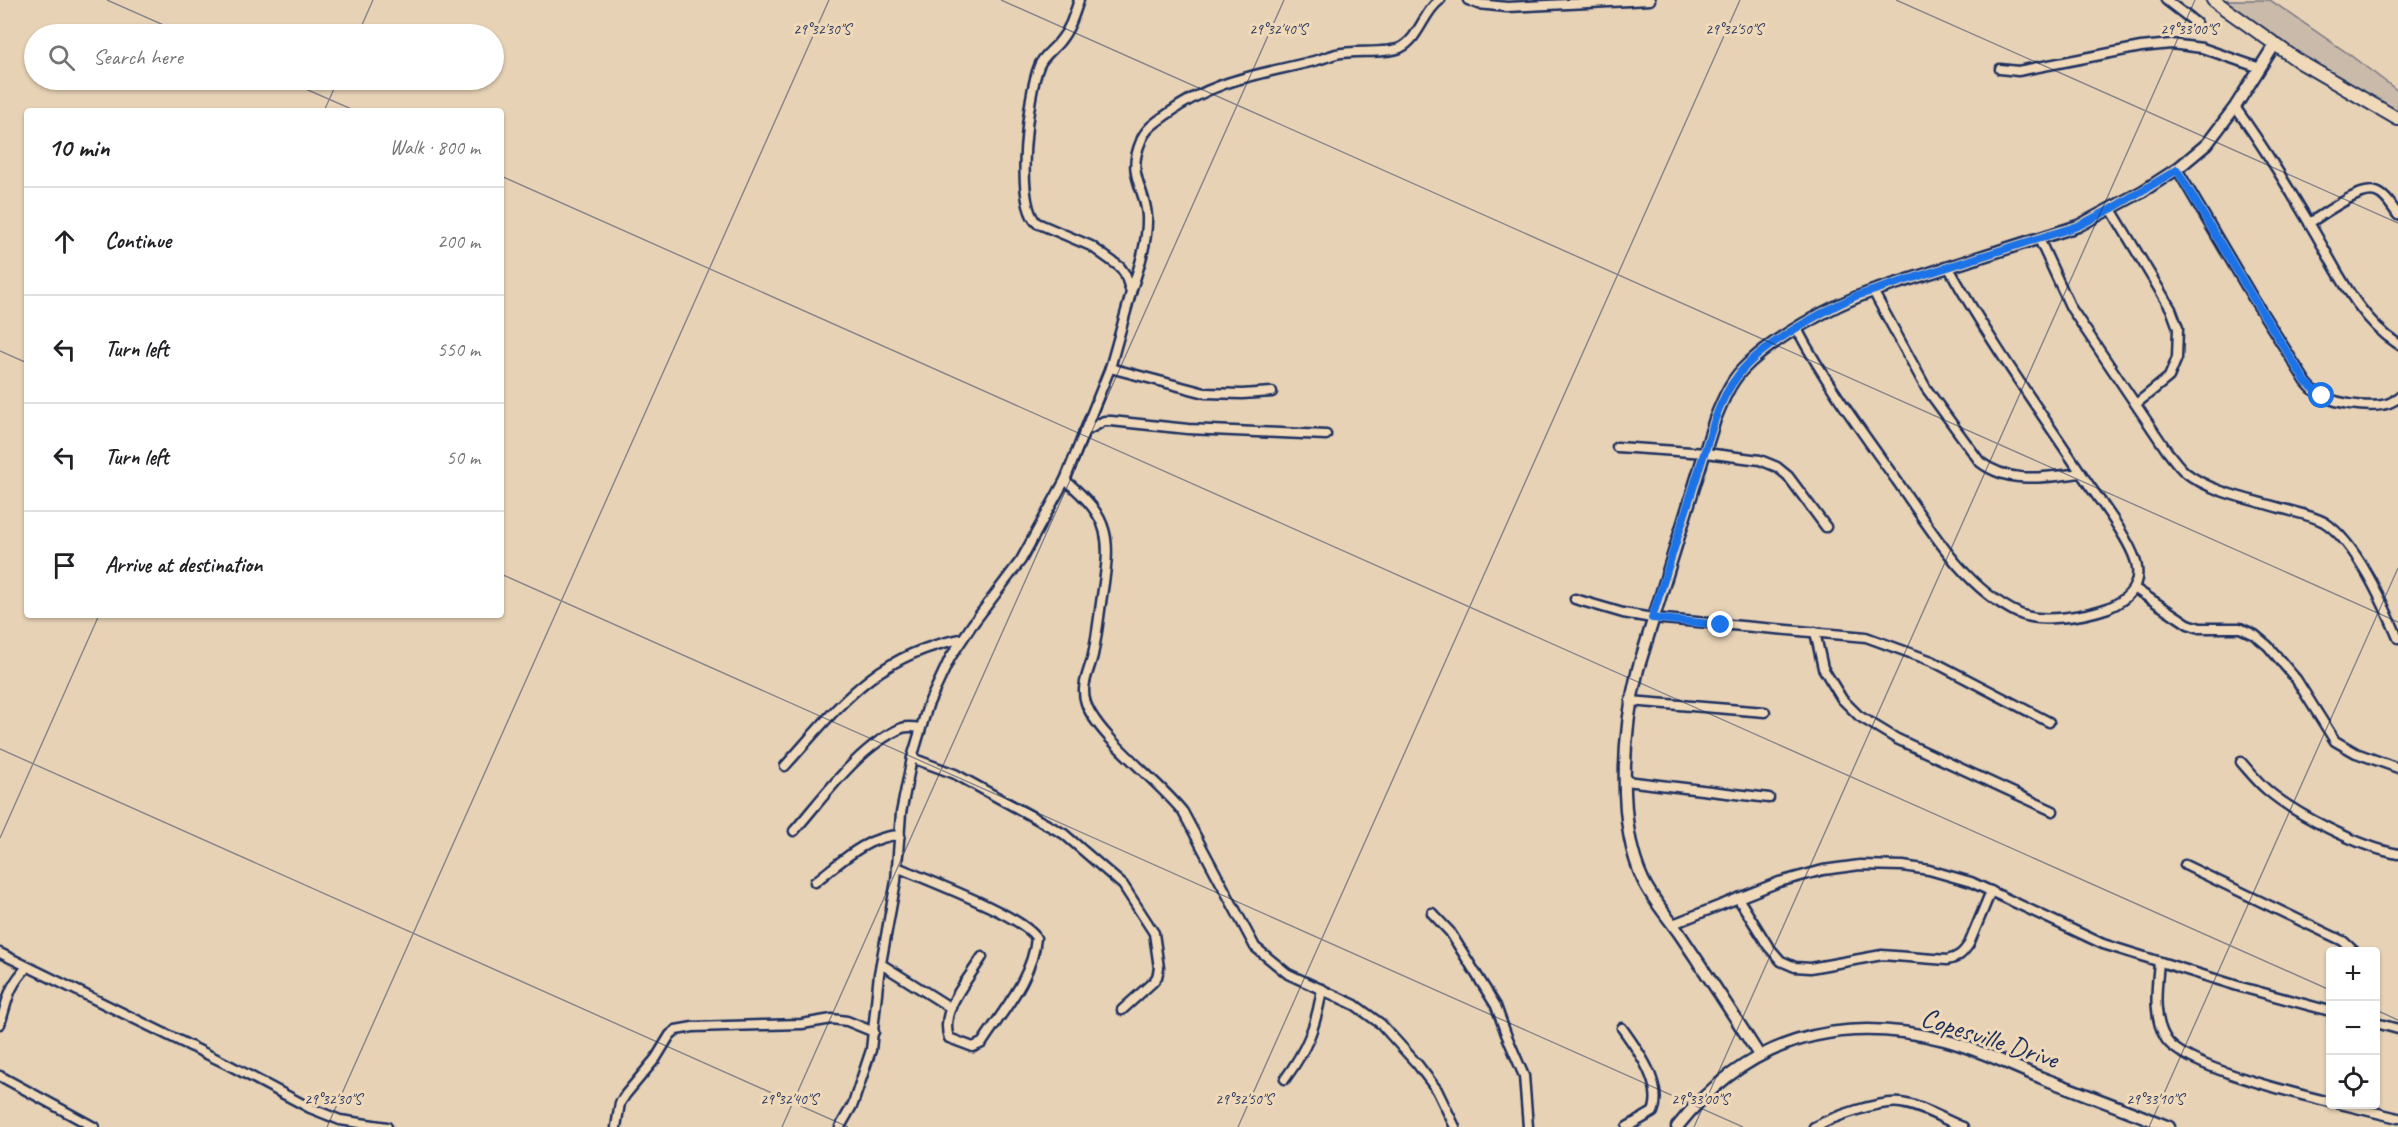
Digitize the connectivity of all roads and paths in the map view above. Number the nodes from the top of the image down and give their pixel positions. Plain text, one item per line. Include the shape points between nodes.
1 (1078, 0) edge
2 (1440, 0) edge
3 (1468, 0) edge
4 (1650, 0) edge
5 (2166, 0) edge
6 (2213, 0) edge
7 (2196, 23) dead end
8 (2275, 44) junction
9 (2260, 68) junction
10 (2000, 69) dead end
11 (2235, 107) junction
12 (2398, 119) edge
13 (2177, 170) junction
14 (2111, 209) junction
15 (2398, 215) edge
16 (2309, 223) junction
17 (2038, 239) junction
18 (1949, 268) junction
19 (1873, 291) junction
20 (1131, 292) junction
21 (1797, 329) junction
22 (2398, 344) edge
23 (1110, 368) junction
24 (1272, 392) dead end
25 (2398, 397) edge
26 (2136, 404) junction
27 (1084, 432) junction
28 (1326, 435) dead end
29 (1617, 447) dead end
30 (1706, 453) junction
31 (2081, 473) junction
32 (1065, 480) junction
33 (1826, 527) dead end
34 (2134, 588) junction
35 (1575, 599) dead end
36 (1652, 618) junction
37 (1815, 632) junction
38 (2398, 638) edge
39 (961, 639) junction
40 (1630, 701) junction
41 (1765, 712) dead end
42 (2049, 722) dead end
43 (920, 728) junction
44 (912, 758) junction
45 (2241, 762) dead end
46 (785, 766) dead end
47 (2398, 768) edge
48 (1626, 781) junction
49 (1769, 798) dead end
50 (2053, 811) dead end
51 (794, 831) dead end
52 (900, 835) junction
53 (2398, 854) edge
54 (2185, 865) dead end
55 (897, 867) junction
56 (815, 882) dead end
57 (1991, 891) junction
58 (1738, 898) junction
59 (1432, 913) dead end
60 (1673, 924) junction
61 (2350, 947) edge
62 (0, 953) edge
63 (982, 957) dead end
64 (2159, 962) junction
65 (881, 964) junction
66 (27, 967) junction
67 (1322, 989) junction
68 (951, 1008) junction
69 (1122, 1010) dead end
70 (2326, 1010) edge
71 (0, 1024) edge
72 (2380, 1024) edge
73 (1622, 1028) dead end
74 (2398, 1029) edge
75 (874, 1032) junction
76 (1759, 1054) junction
77 (0, 1076) edge
78 (1285, 1079) dead end
79 (2326, 1101) edge
80 (2361, 1109) edge
81 (2398, 1118) edge
82 (94, 1127) edge
83 (387, 1127) edge
84 (616, 1127) edge
85 (840, 1127) edge
86 (1455, 1127) edge
87 (1528, 1127) edge
88 (1627, 1127) edge
89 (1677, 1127) edge
90 (1814, 1127) edge
91 (1963, 1127) edge
92 (2169, 1127) edge

1 - 20 street via 1070,27 1040,64 1034,86 1026,140 1027,205 1036,223 1081,240 1113,261 1125,274
2 - 20 street via 1431,7 1415,34 1397,49 1336,54 1236,78 1198,94 1149,128 1136,156 1136,179 1147,217 1144,247
3 - 4 street via 1507,6
5 - 7 street
6 - 8 main road
8 - 9 street
8 - 12 main road
9 - 10 street via 2202,48 2171,44 2018,71
9 - 11 street
11 - 13 street via 2207,144
11 - 16 street
13 - 14 street
13 - 25 street via 2306,382 2322,396 2344,402 2387,405
14 - 17 street via 2078,226
14 - 26 street via 2171,309 2178,328 2177,358 2169,377
15 - 16 street via 2384,196 2372,191 2357,194
16 - 22 street via 2361,310 2379,331
17 - 18 street
17 - 26 street via 2071,308
18 - 19 street
18 - 31 street via 1971,308
19 - 21 street via 1844,302
19 - 31 street via 1926,388 1980,462 2008,476 2041,478
20 - 23 street
21 - 30 street via 1740,372 1722,400
21 - 34 street via 1864,435 1944,546 1994,599 2019,614 2039,619 2101,610 2120,602
23 - 24 street via 1205,393
23 - 27 street
26 - 38 street via 2167,451 2193,478 2313,518 2334,530 2378,593
27 - 28 street via 1111,421
27 - 32 street
29 - 30 street
30 - 33 street via 1760,460 1782,470
30 - 36 street
31 - 34 street via 2134,558 2138,576
32 - 39 street via 1021,560
32 - 67 street via 1085,496 1097,513 1104,525 1108,548 1094,648 1084,680 1087,706 1097,722 1183,812 1255,947 1288,974
34 - 47 street via 2188,624 2200,628 2232,627 2255,635 2296,680 2335,741
35 - 36 street via 1623,614
36 - 37 street
36 - 40 street
37 - 42 street via 1866,637 1908,651
37 - 50 street via 1823,668 1842,699 1859,717
39 - 43 street
39 - 46 street via 928,646 883,668 841,705
40 - 41 street
40 - 48 street
43 - 44 street
43 - 51 street via 902,728 874,747 850,767
44 - 52 street
44 - 69 street via 955,774 1064,834 1123,885 1154,933 1159,968 1157,977
45 - 53 street via 2265,788 2298,811 2359,843
48 - 49 street
48 - 60 street via 1628,821 1643,879
52 - 55 street
52 - 56 street via 871,841
54 - 61 street
55 - 65 street
55 - 68 street via 1002,915 1036,938 1019,986 979,1046 949,1038 947,1022
57 - 58 street via 1929,870 1860,865 1801,876
57 - 58 street via 1969,944 1954,959 1882,956 1803,968 1789,966 1775,954
57 - 64 street via 2079,935
58 - 60 street
59 - 87 street via 1450,932 1496,1006 1524,1076
60 - 76 street
62 - 66 street
63 - 68 street
64 - 70 street
64 - 79 street via 2159,1016 2164,1036 2176,1051 2241,1076
65 - 68 street
65 - 75 street
66 - 71 street via 8,994
66 - 83 street via 326,1115
67 - 78 street via 1312,1033
67 - 86 street via 1355,1005 1381,1024 1437,1090
72 - 74 street
73 - 88 street via 1651,1076 1655,1105 1653,1112
75 - 84 street via 832,1019 676,1030 620,1103
75 - 85 street via 853,1104
76 - 89 street, Copesville Drive via 1731,1072
76 - 92 street, Copesville Drive via 1798,1040 1840,1033 1874,1031 1924,1036 1966,1048
77 - 82 street
80 - 81 street
90 - 91 street via 1886,1103 1901,1103

